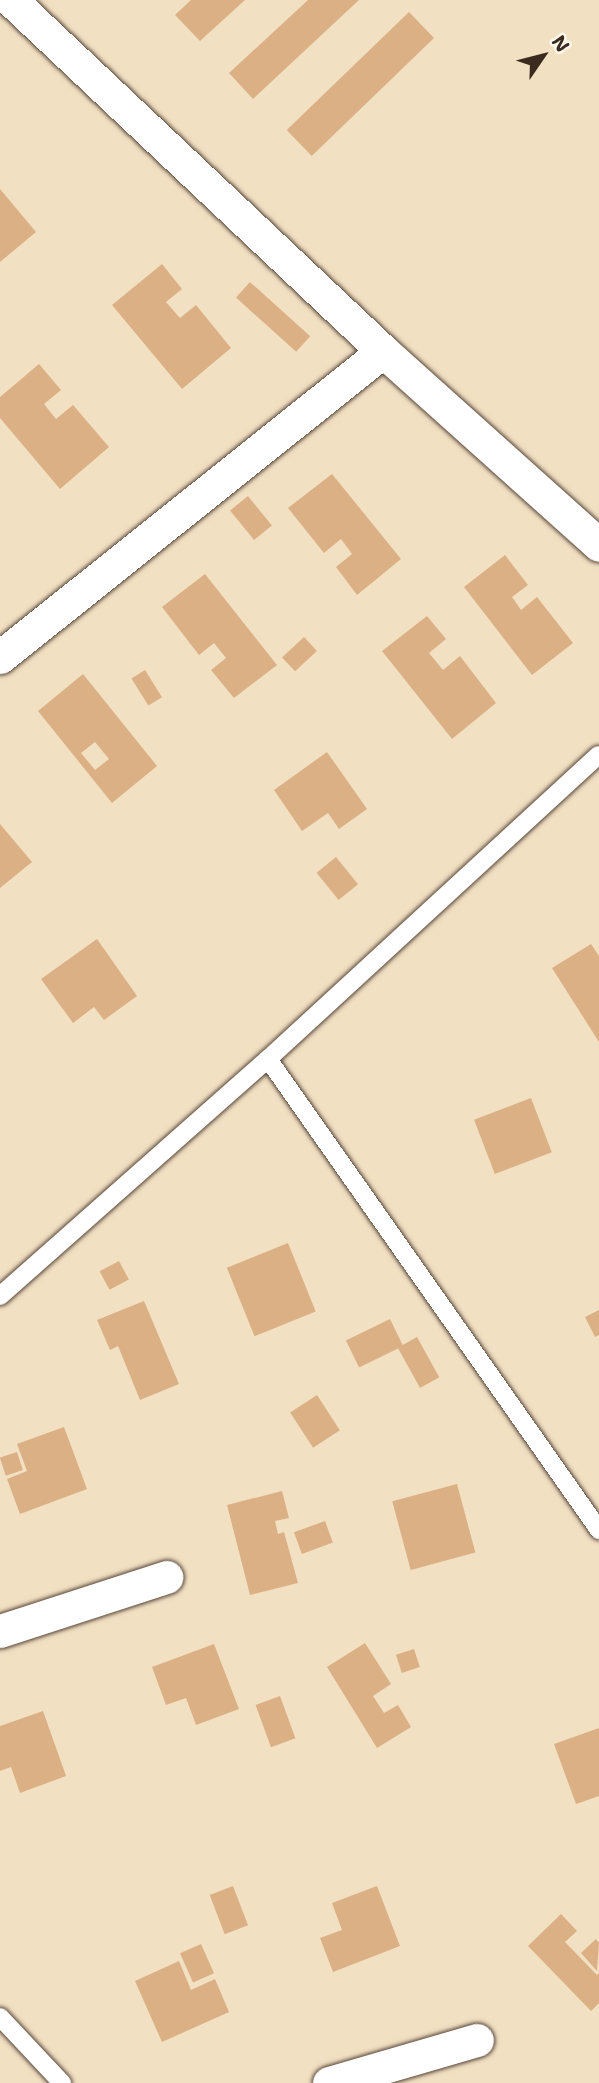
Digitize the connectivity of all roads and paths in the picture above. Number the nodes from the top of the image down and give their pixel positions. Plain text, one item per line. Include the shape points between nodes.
1 (11, 14) edge
2 (383, 351) junction
3 (599, 545) edge
4 (0, 657) edge
5 (599, 755) edge
6 (268, 1059) junction
7 (0, 1296) edge
8 (599, 1531) edge
9 (166, 1577) dead end
10 (4, 1621) edge
11 (0, 2017) edge
12 (477, 2040) dead end
13 (62, 2083) edge
14 (329, 2083) edge

1 - 2 street
2 - 3 street
2 - 4 street
5 - 6 lane
6 - 7 lane
6 - 8 lane
9 - 10 street
11 - 13 lane
12 - 14 street

